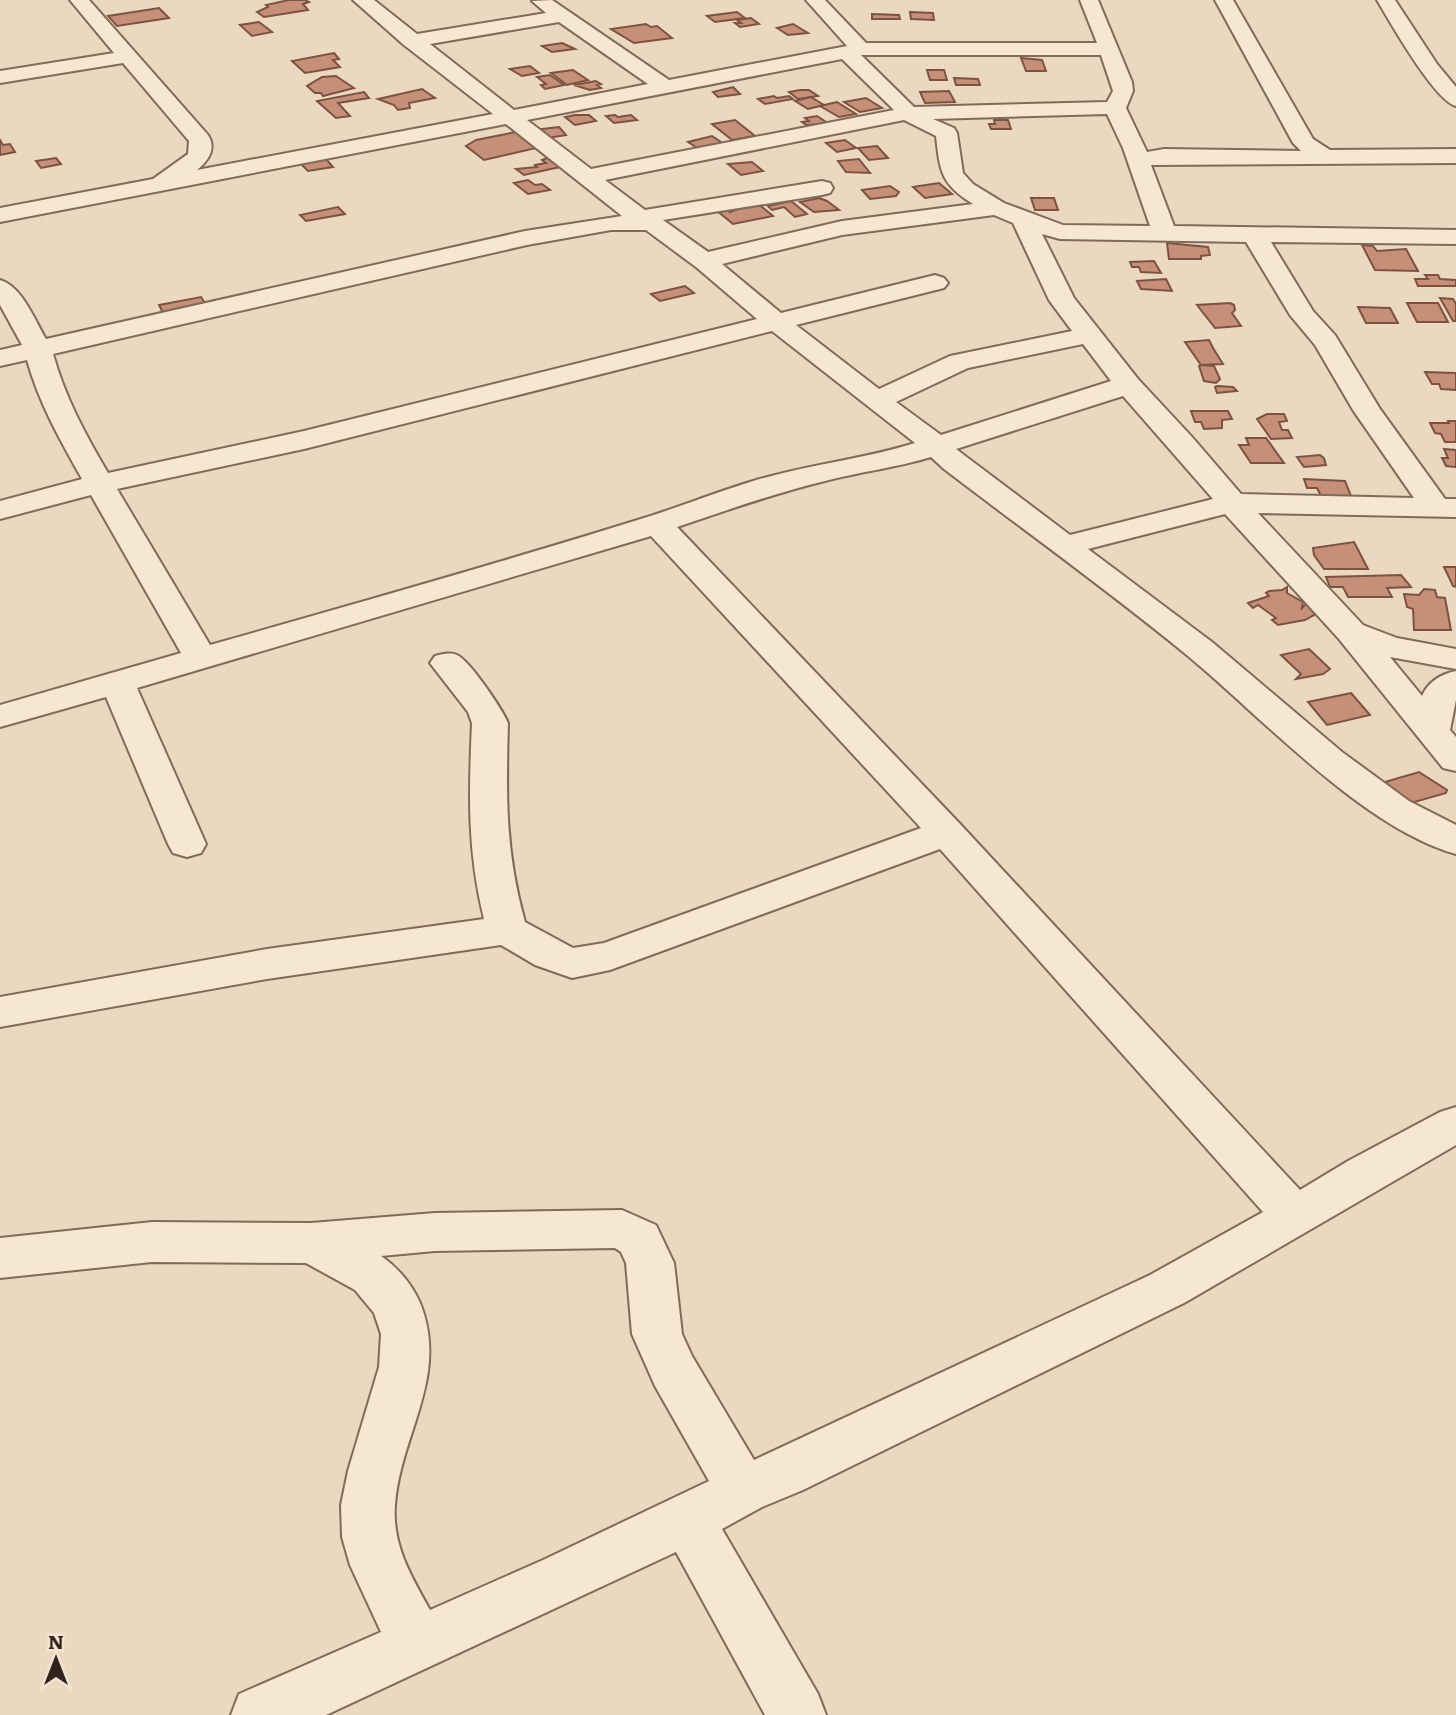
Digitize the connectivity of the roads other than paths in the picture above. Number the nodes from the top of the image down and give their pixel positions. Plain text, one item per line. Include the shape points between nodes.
1 (79, 0) edge
2 (362, 0) edge
3 (540, 0) edge
4 (815, 0) edge
5 (1089, 0) edge
6 (1224, 0) edge
7 (1386, 0) edge
8 (561, 16) junction
9 (411, 41) junction
10 (1109, 49) junction
11 (854, 51) junction
12 (130, 56) junction
13 (0, 77) edge
14 (665, 86) junction
15 (1456, 100) edge
16 (1115, 108) junction
17 (950, 110) junction
18 (909, 113) junction
19 (510, 117) junction
20 (946, 133) junction
21 (1299, 150) junction
22 (1137, 154) junction
23 (1456, 156) edge
24 (200, 157) junction
25 (234, 172) junction
26 (587, 177) junction
27 (149, 186) junction
28 (822, 188) dead end
29 (996, 208) junction
30 (0, 215) edge
31 (633, 218) junction
32 (1040, 232) junction
33 (1165, 234) junction
34 (1255, 236) junction
35 (1456, 237) edge
36 (702, 261) junction
37 (935, 284) dead end
38 (0, 289) edge
39 (777, 323) junction
40 (1089, 335) junction
41 (38, 349) junction
42 (0, 358) edge
43 (1128, 385) junction
44 (876, 401) junction
45 (937, 446) junction
46 (99, 484) junction
47 (1232, 503) junction
48 (1446, 508) edge
49 (0, 510) edge
50 (657, 524) junction
51 (1065, 546) junction
52 (1352, 632) junction
53 (200, 657) junction
54 (1456, 659) edge
55 (447, 663) dead end
56 (1456, 681) edge
57 (117, 682) junction
58 (0, 716) edge
59 (1432, 732) junction
60 (1456, 760) edge
61 (947, 833) junction
62 (1456, 841) edge
63 (187, 844) dead end
64 (507, 930) junction
65 (0, 1012) edge
66 (1456, 1124) edge
67 (1296, 1217) junction
68 (311, 1243) junction
69 (0, 1258) edge
70 (743, 1490) junction
71 (687, 1520) junction
72 (418, 1644) junction
73 (260, 1715) edge
74 (797, 1715) edge

1 - 12 street
2 - 9 street
3 - 8 street
4 - 11 street
5 - 10 street
6 - 21 street
7 - 15 street
8 - 9 street
8 - 14 street
9 - 19 street
10 - 11 street
10 - 16 street via 1123,91
11 - 14 street
11 - 18 street
12 - 13 street
12 - 24 street via 200,140
14 - 19 street
16 - 17 street
16 - 22 street
17 - 18 street
17 - 20 street
18 - 20 street
18 - 26 street
19 - 25 street
19 - 26 street
20 - 29 street via 952,175
21 - 22 street
21 - 23 street via 1326,158
22 - 33 street
24 - 25 street
24 - 27 street
25 - 27 street
26 - 31 street
27 - 30 street
28 - 31 street
29 - 32 street
29 - 36 street via 842,228
31 - 36 street
31 - 41 street via 524,238
32 - 33 street
32 - 40 street via 1062,300
33 - 34 street
34 - 35 street
34 - 48 street via 1372,418
36 - 39 street
37 - 39 street
38 - 41 street
39 - 44 street
39 - 46 street via 304,440
40 - 43 street
40 - 44 street via 960,362
41 - 42 street
41 - 46 street via 49,389
43 - 45 street
43 - 47 street
44 - 45 street
45 - 50 street via 762,488
45 - 51 street
46 - 49 street
46 - 53 street
47 - 48 street
47 - 51 street
47 - 52 street
50 - 53 street
50 - 61 street
51 - 62 street via 1200,649 1329,760 1396,810
52 - 54 street via 1389,647
52 - 59 street
53 - 57 street
55 - 64 street via 485,710 490,723 487,809 493,877
56 - 59 street via 1440,693
57 - 58 street
57 - 63 street
59 - 60 street
61 - 64 street via 610,956 572,963
61 - 67 street
64 - 65 street via 267,964
66 - 67 street
67 - 70 street via 1167,1290
68 - 69 street via 152,1242
68 - 70 street via 435,1232 622,1229 631,1234 639,1239 650,1263 657,1334
68 - 72 street via 372,1275 397,1302 407,1334 400,1394 369,1493 369,1537
70 - 71 street
71 - 72 street
71 - 74 street
72 - 73 street

